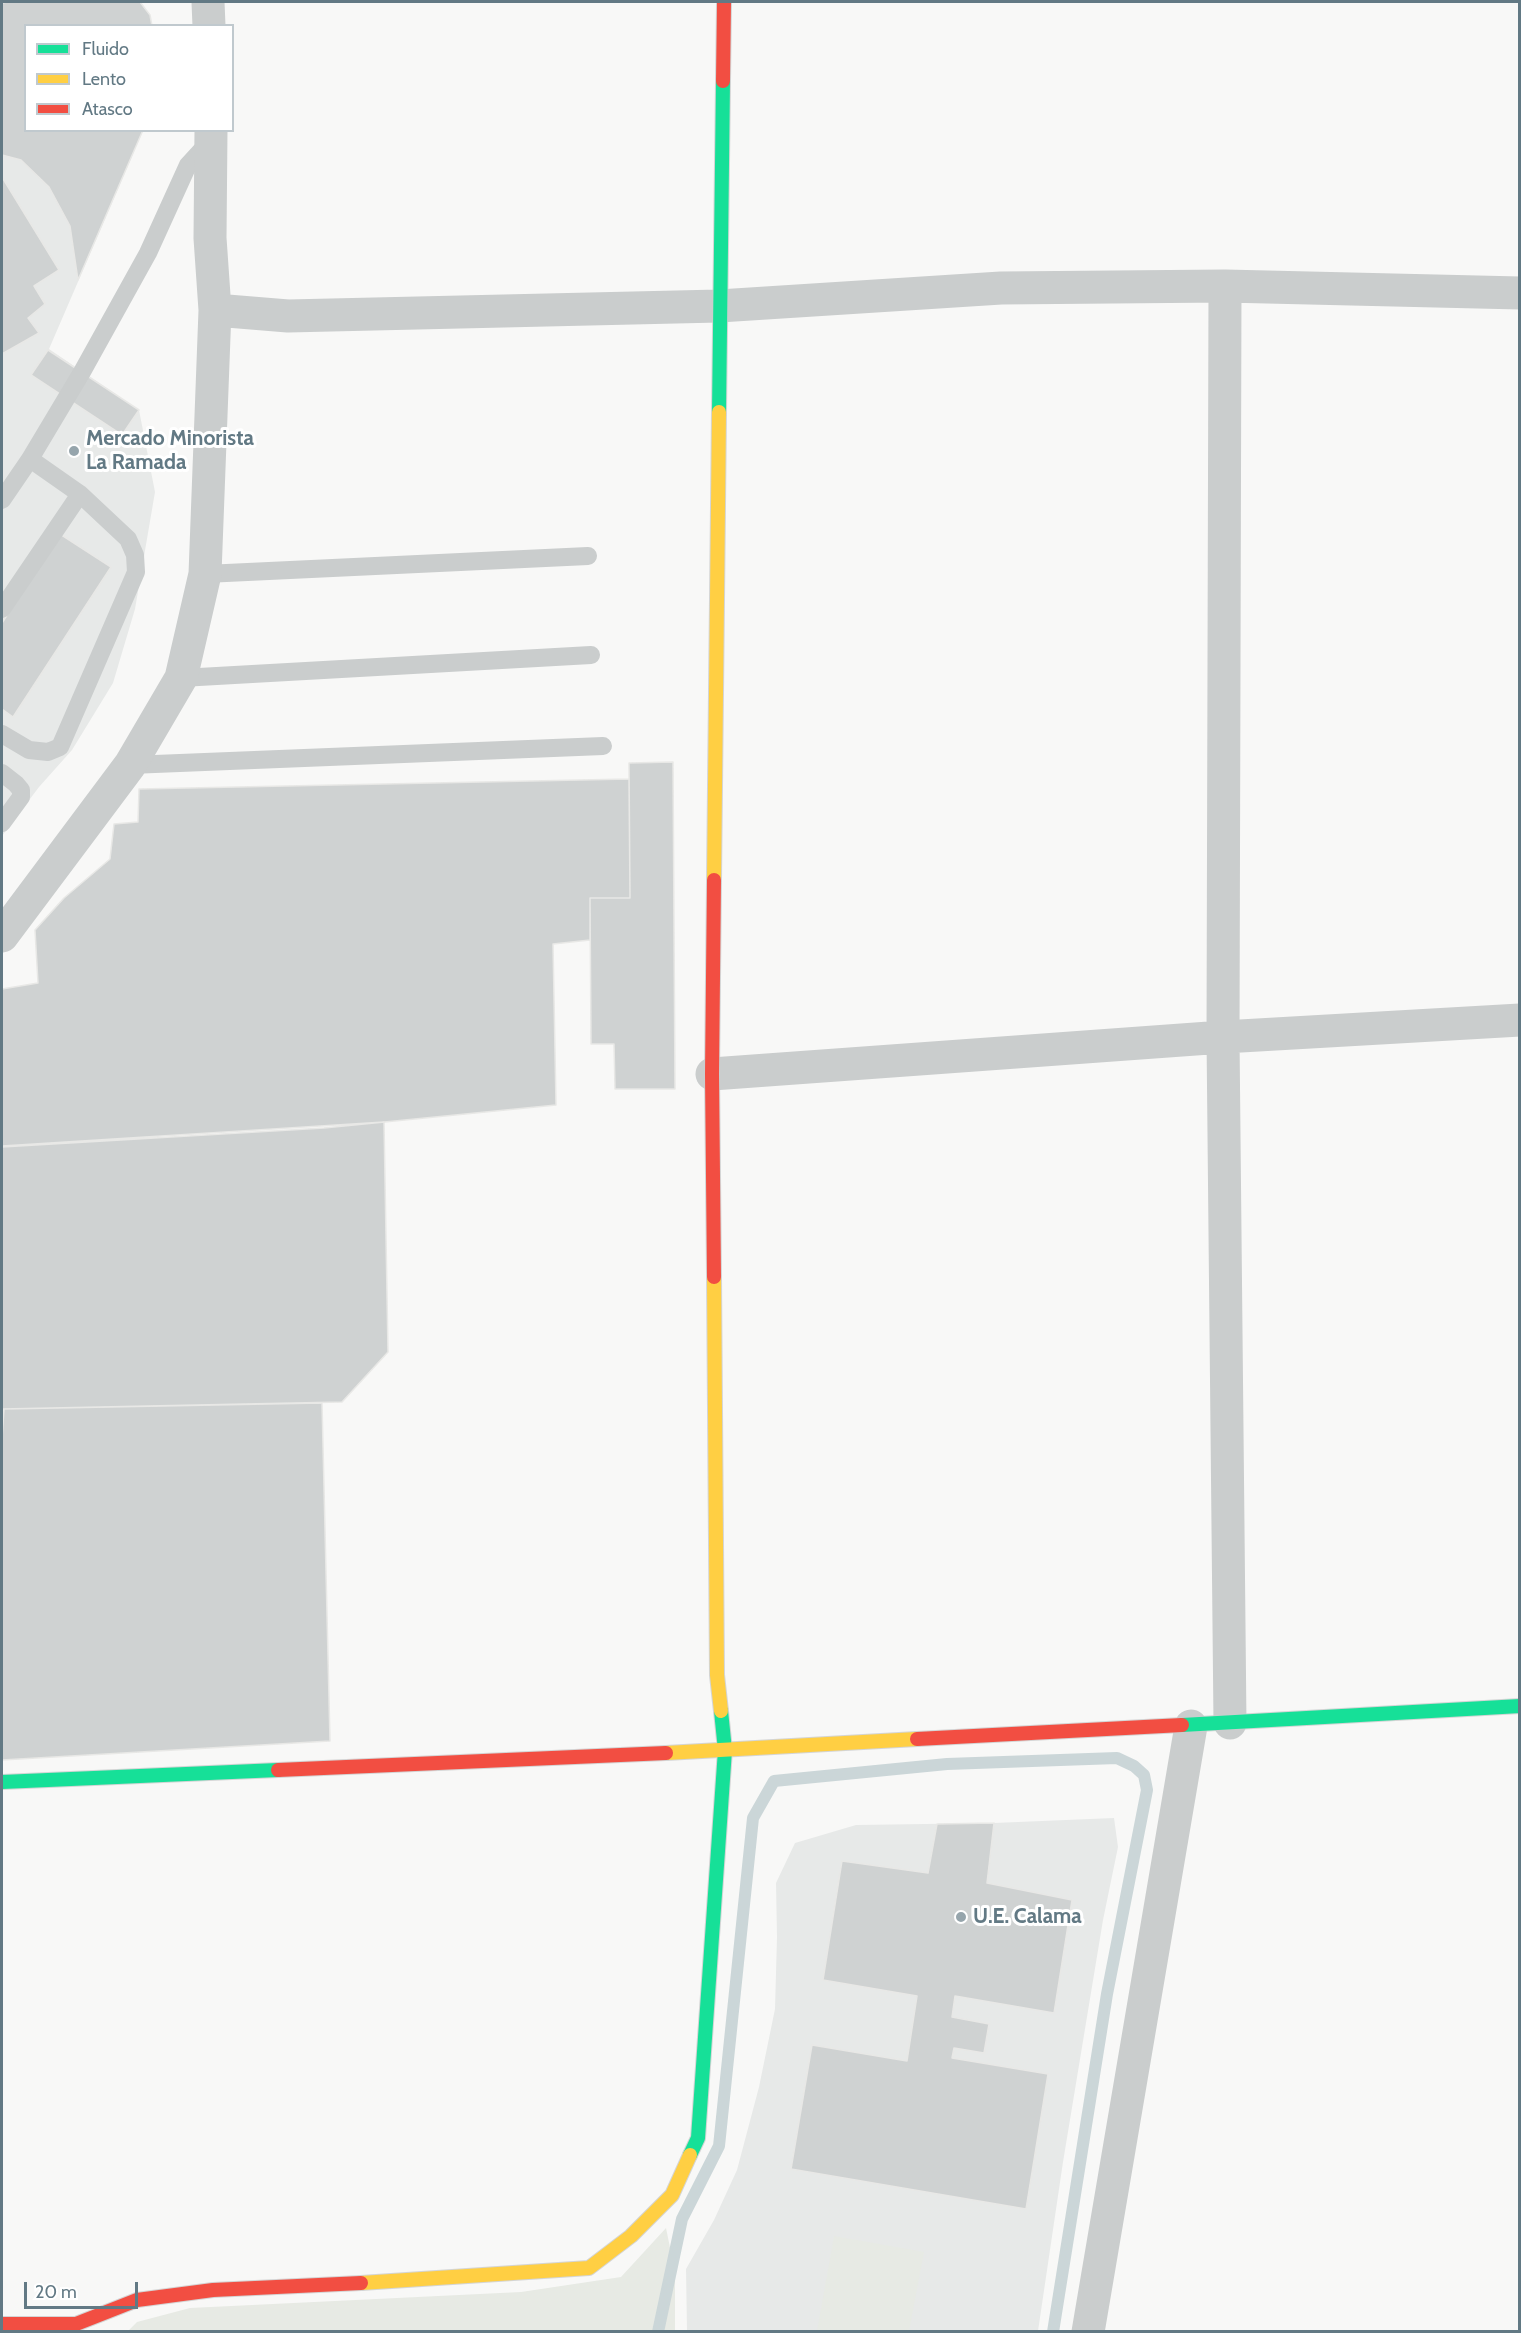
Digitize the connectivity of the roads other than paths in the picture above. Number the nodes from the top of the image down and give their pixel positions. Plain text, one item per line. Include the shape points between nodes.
1 (208, 2) edge
2 (724, 2) edge
3 (209, 24) edge
4 (212, 135) edge
5 (1225, 286) junction
6 (1520, 293) edge
7 (719, 306) junction
8 (215, 310) junction
9 (30, 459) junction
10 (80, 494) junction
11 (2, 500) edge
12 (588, 556) dead end
13 (205, 574) junction
14 (2, 609) edge
15 (591, 656) dead end
16 (181, 678) junction
17 (2, 734) edge
18 (603, 746) dead end
19 (130, 765) junction
20 (2, 773) edge
21 (2, 823) edge
22 (2, 936) edge
23 (1520, 1020) edge
24 (1223, 1037) junction
25 (712, 1074) junction
26 (1520, 1706) edge
27 (1230, 1723) junction
28 (1191, 1725) junction
29 (725, 1750) junction
30 (2, 1782) edge
31 (2, 2324) edge
32 (76, 2328) edge
33 (1088, 2331) edge

1 - 3 street
2 - 7 street
4 - 8 street via 210,238
4 - 9 lane via 188,165 148,253
5 - 6 street
5 - 7 street via 1000,288
5 - 24 street
7 - 8 street via 288,316
7 - 25 street
8 - 13 street
9 - 10 lane
9 - 11 lane
10 - 14 lane
10 - 17 lane via 128,539 135,555 136,572 60,747 48,752 29,750
12 - 13 lane
13 - 16 street
15 - 16 lane
16 - 19 street
18 - 19 lane
19 - 22 street
20 - 21 lane via 21,790 21,797
23 - 24 street
24 - 25 street
24 - 27 street
25 - 29 street via 717,1675
26 - 27 street
27 - 28 street
28 - 29 street
28 - 33 street
29 - 30 street
29 - 32 street via 698,2138 672,2195 631,2236 589,2268 436,2280 213,2290 137,2300
31 - 32 street

